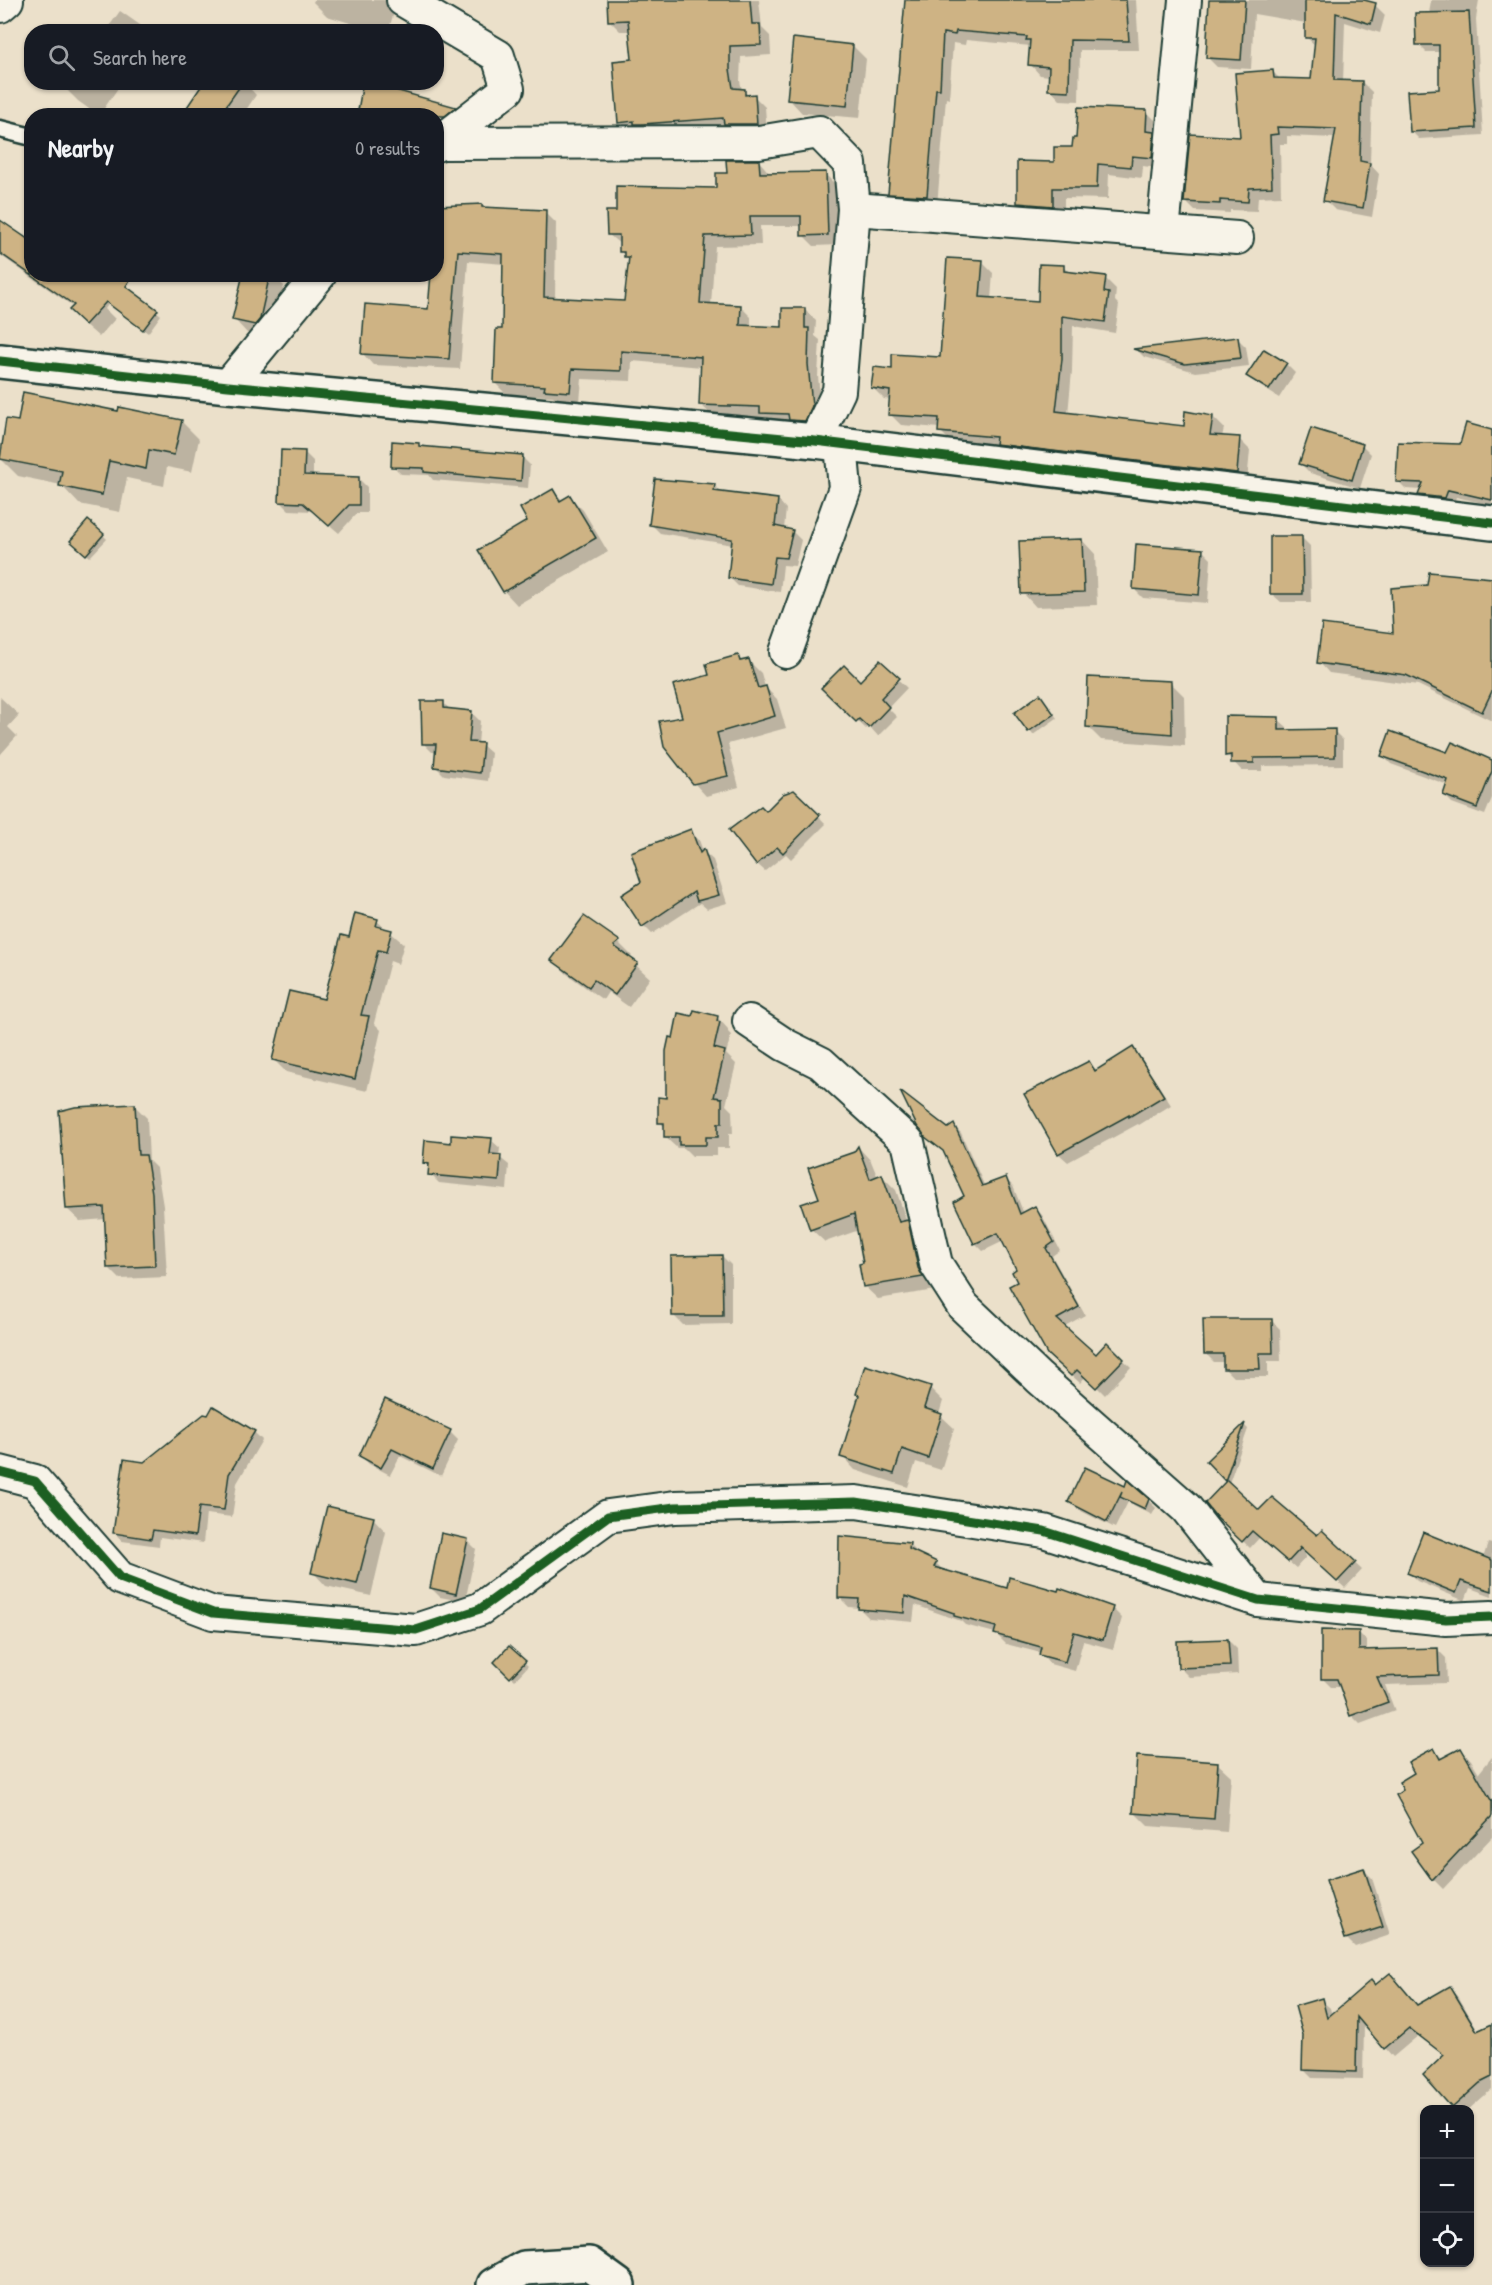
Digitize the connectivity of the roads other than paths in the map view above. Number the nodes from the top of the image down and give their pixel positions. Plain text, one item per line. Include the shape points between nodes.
1 (7, 0) edge
2 (403, 0) edge
3 (1185, 0) edge
4 (0, 6) edge
5 (444, 24) edge
6 (444, 24) edge
7 (0, 129) edge
8 (24, 134) edge
9 (444, 139) edge
10 (444, 144) edge
11 (855, 209) junction
12 (1164, 232) junction
13 (1237, 238) dead end
14 (313, 282) edge
15 (0, 362) edge
16 (228, 386) junction
17 (828, 443) junction
18 (1492, 523) edge
19 (786, 652) dead end
20 (749, 1022) dead end
21 (0, 1472) edge
22 (1258, 1600) junction
23 (1492, 1617) edge
24 (494, 2285) edge
25 (618, 2285) edge

1 - 4 street
2 - 5 street
3 - 12 street
6 - 9 street via 498,56 508,89
7 - 8 lane
10 - 11 street via 759,142 819,132 850,164
11 - 12 street
11 - 17 street via 839,391
12 - 13 street
14 - 16 street
15 - 16 street
16 - 17 street
17 - 18 street
17 - 19 street via 845,488
20 - 22 street via 821,1063 908,1142 936,1264 963,1306 1186,1508
21 - 22 street via 35,1481 120,1578 213,1613 416,1629 480,1609 608,1516 675,1507 856,1502 1044,1531
22 - 23 street via 1446,1618
24 - 25 street via 524,2268 589,2264

